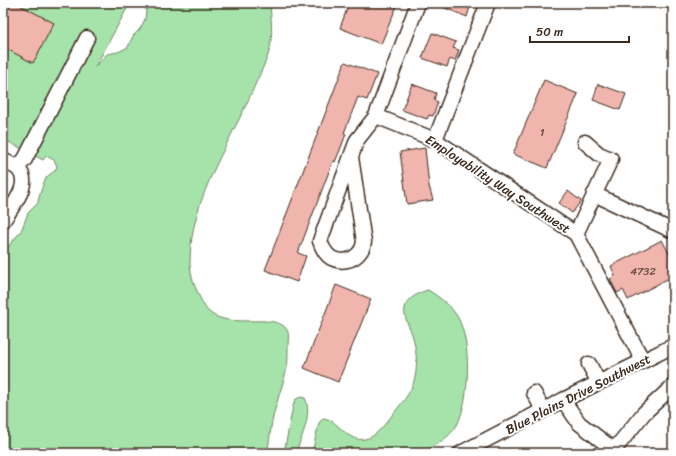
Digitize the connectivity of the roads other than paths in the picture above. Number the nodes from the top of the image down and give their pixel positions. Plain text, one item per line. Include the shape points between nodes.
1 (418, 3) edge
2 (488, 3) edge
3 (87, 38) dead end
4 (376, 116) junction
5 (435, 140) junction
6 (585, 142) dead end
7 (351, 157) junction
8 (3, 160) edge
9 (16, 168) junction
10 (594, 194) junction
11 (3, 221) edge
12 (673, 231) edge
13 (576, 234) junction
14 (673, 346) edge
15 (643, 361) junction
16 (589, 364) dead end
17 (599, 382) junction
18 (673, 386) edge
19 (534, 393) dead end
20 (563, 400) junction
21 (543, 410) junction
22 (616, 451) edge
23 (461, 453) edge

1 - 4 street
2 - 5 street
3 - 9 street via 25,159
4 - 5 street, Employability Way Southwest
4 - 7 street via 357,140
5 - 13 street, Employability Way Southwest
6 - 10 street via 599,154 611,159
7 - 7 street via 320,241 332,258 346,261 368,252 364,242
8 - 9 street
9 - 11 street via 22,176 23,187
10 - 12 street
10 - 13 street
13 - 15 street, Employability Way Southwest
14 - 15 street, Blue Plains Drive Southwest
15 - 17 street, Blue Plains Drive Southwest
16 - 17 street
17 - 20 street, Blue Plains Drive Southwest
18 - 22 street via 644,413
19 - 21 street
20 - 21 street, Blue Plains Drive Southwest
20 - 22 street via 579,423
21 - 23 street, Blue Plains Drive Southwest

